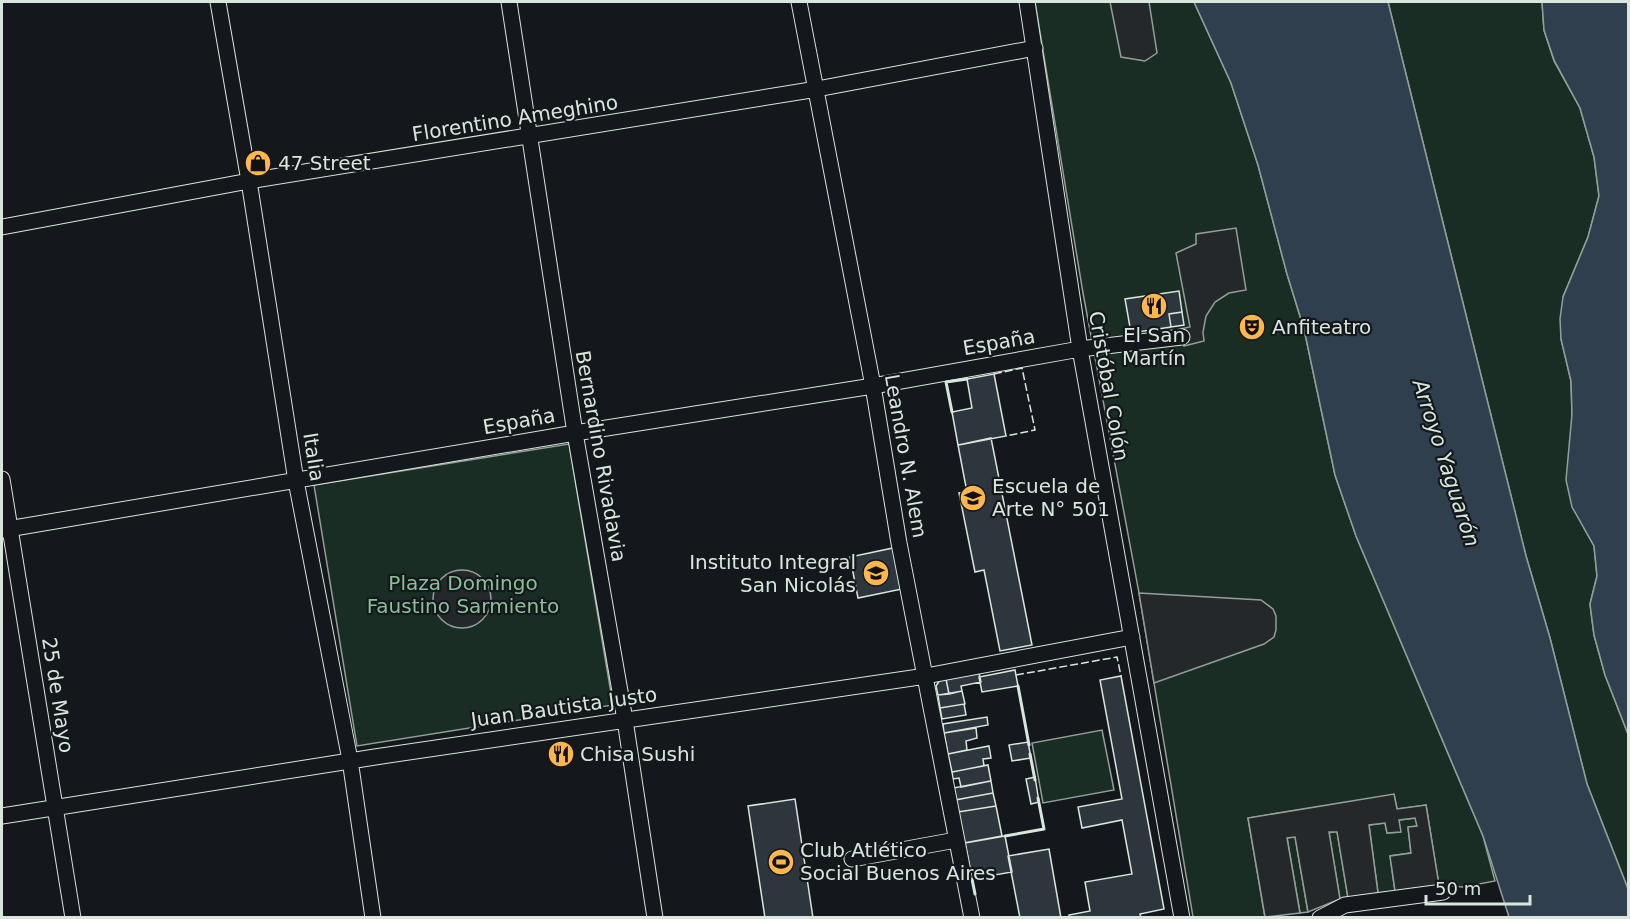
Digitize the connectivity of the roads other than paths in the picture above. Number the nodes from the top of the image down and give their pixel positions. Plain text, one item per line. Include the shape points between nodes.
1 (218, 2) edge
2 (509, 2) edge
3 (799, 2) edge
4 (1027, 2) edge
5 (1035, 48) junction
6 (817, 89) junction
7 (530, 137) junction
8 (249, 181) junction
9 (2, 228) edge
10 (1182, 337) dead end
11 (1080, 349) junction
12 (873, 386) junction
13 (574, 433) junction
14 (2, 479) edge
15 (296, 481) junction
16 (6, 530) edge
17 (1132, 637) junction
18 (926, 676) junction
19 (625, 720) junction
20 (350, 760) junction
21 (54, 807) junction
22 (2, 816) edge
23 (956, 840) junction
24 (852, 859) dead end
25 (1443, 892) dead end
26 (1324, 917) edge
27 (73, 918) edge
28 (373, 918) edge
29 (655, 918) edge
30 (972, 918) edge
31 (1182, 918) edge

1 - 8 street, Italia
2 - 7 street, Bernardino Rivadavia
3 - 6 street, Leandro N. Alem
4 - 5 street, Cristóbal Colón
5 - 6 street, Florentino Ameghino
5 - 11 street, Cristóbal Colón
6 - 7 street, Florentino Ameghino
6 - 12 street, Leandro N. Alem
7 - 8 street, Florentino Ameghino
7 - 13 street, Bernardino Rivadavia
8 - 9 street, Florentino Ameghino
8 - 15 street, Italia
10 - 11 street, España
11 - 12 street, España
11 - 17 street, Cristóbal Colón
12 - 13 street, España
12 - 18 street, Leandro N. Alem
13 - 15 street, España
13 - 19 street, Bernardino Rivadavia
14 - 16 street, 25 de Mayo
15 - 16 street, España
15 - 20 street, Italia
16 - 21 street, 25 de Mayo
17 - 18 street, Juan Bautista Justo
17 - 31 street, Cristóbal Colón
18 - 19 street, Juan Bautista Justo
18 - 23 street, Leandro N. Alem
19 - 20 street, Juan Bautista Justo
19 - 29 street, Bernardino Rivadavia
20 - 21 street, Juan Bautista Justo
20 - 28 street, Italia
21 - 22 street, Juan Bautista Justo
21 - 27 street, 25 de Mayo
23 - 24 street
23 - 30 street, Leandro N. Alem
25 - 26 street via 1345,905

